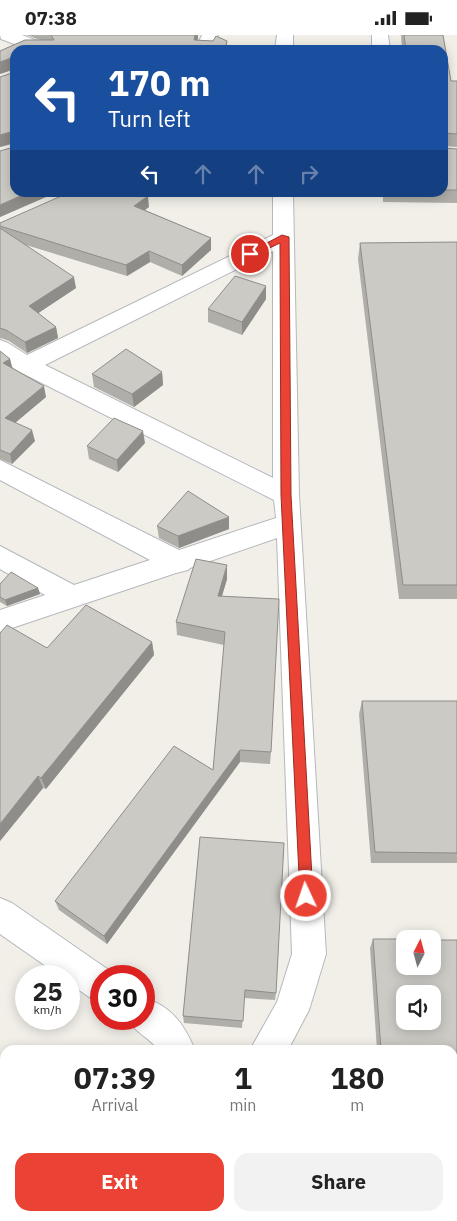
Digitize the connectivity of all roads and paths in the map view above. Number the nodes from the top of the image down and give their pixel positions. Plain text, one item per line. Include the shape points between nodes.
1 (7, 35) edge
2 (32, 45) edge
3 (283, 197) edge
4 (284, 237) junction
5 (11, 362) edge
6 (0, 469) edge
7 (286, 495) junction
8 (289, 524) junction
9 (0, 556) edge
10 (180, 563) junction
11 (74, 598) junction
12 (0, 621) edge
13 (0, 914) edge
14 (90, 977) edge
15 (155, 1022) edge
16 (174, 1045) edge
17 (271, 1045) edge

1 - 2 street
3 - 4 street
4 - 5 street
4 - 7 street
5 - 7 street
6 - 10 street
7 - 8 street
8 - 10 street
8 - 17 street via 309,954 292,1010
9 - 11 street
10 - 11 street
11 - 12 street
13 - 14 street
15 - 16 street via 165,1029

